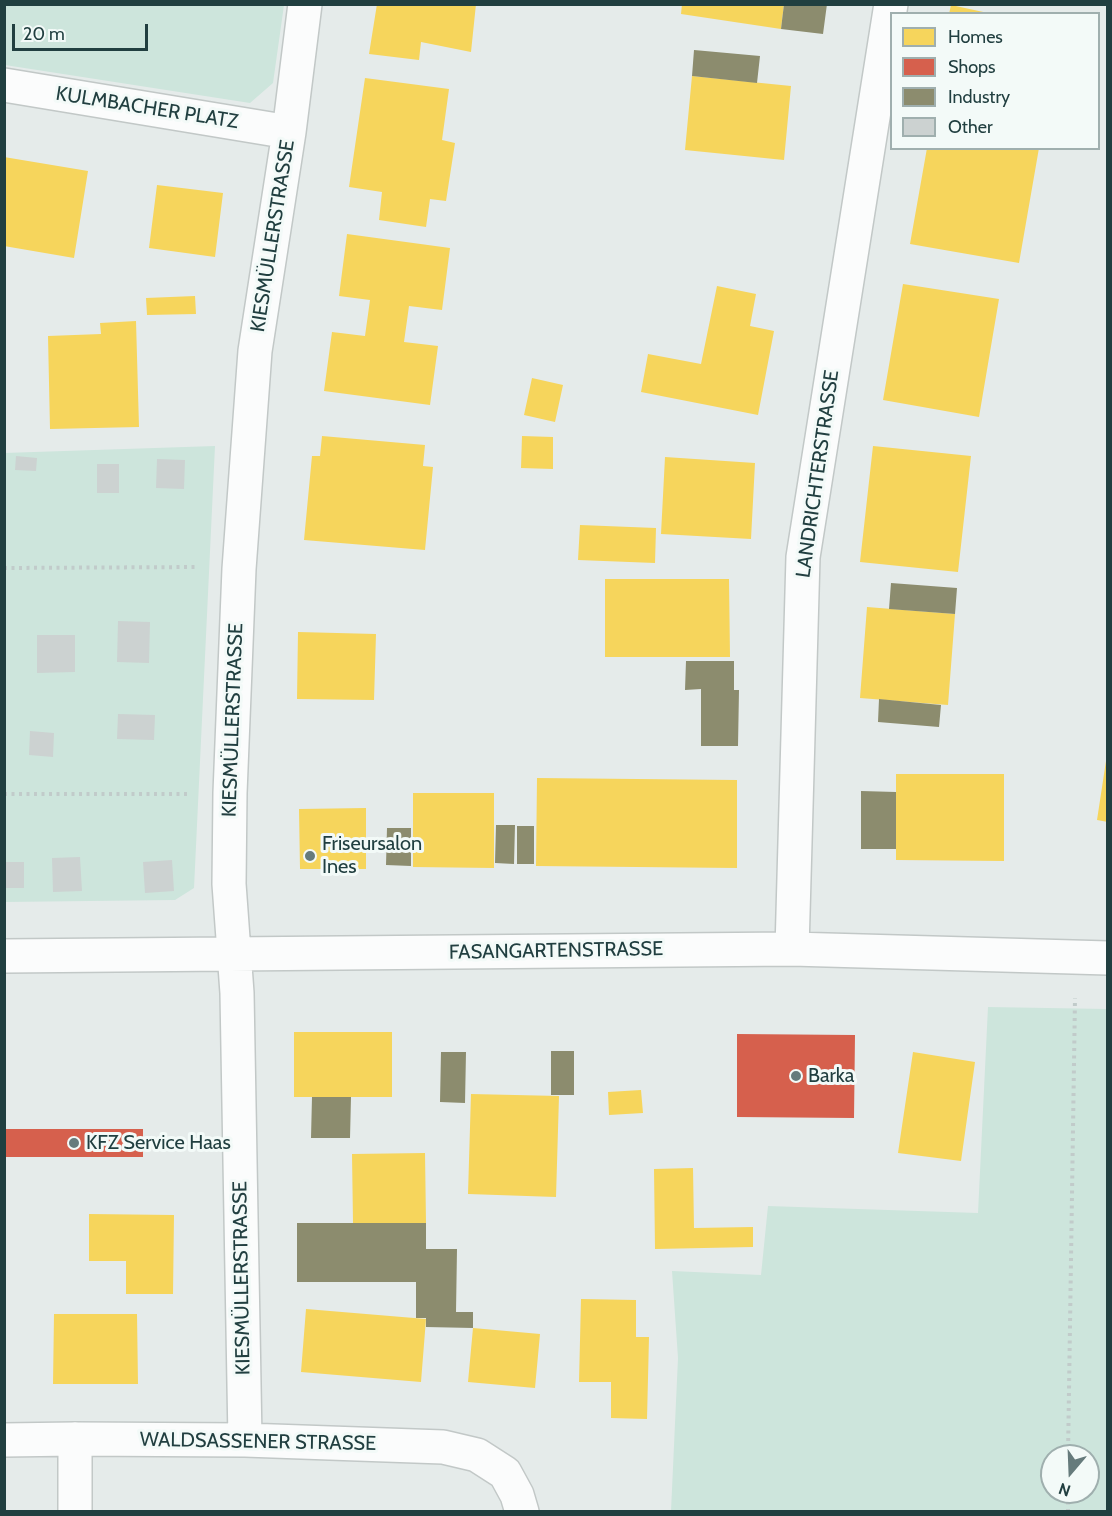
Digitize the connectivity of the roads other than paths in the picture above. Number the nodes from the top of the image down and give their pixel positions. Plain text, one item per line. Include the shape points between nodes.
1 (305, 4) edge
2 (891, 4) edge
3 (4, 86) edge
4 (289, 132) junction
5 (792, 949) junction
6 (234, 954) junction
7 (4, 956) edge
8 (1107, 958) edge
9 (75, 1439) junction
10 (4, 1440) edge
11 (245, 1440) junction
12 (75, 1512) edge
13 (522, 1512) edge

1 - 4 street, KIESMÜLLERSTRASSE
2 - 5 street, LANDRICHTERSTRASSE via 803,557
3 - 4 street, KULMBACHER PLATZ
4 - 6 street, KIESMÜLLERSTRASSE via 255,351 239,569 230,793 229,884
5 - 6 street, FASANGARTENSTRASSE
5 - 8 street, FASANGARTENSTRASSE
6 - 7 street, FASANGARTENSTRASSE
6 - 11 street, KIESMÜLLERSTRASSE
9 - 10 street, WALDSASSENER STRASSE
9 - 11 street, WALDSASSENER STRASSE
9 - 12 street
11 - 13 street, WALDSASSENER STRASSE via 443,1447 477,1455 505,1473

